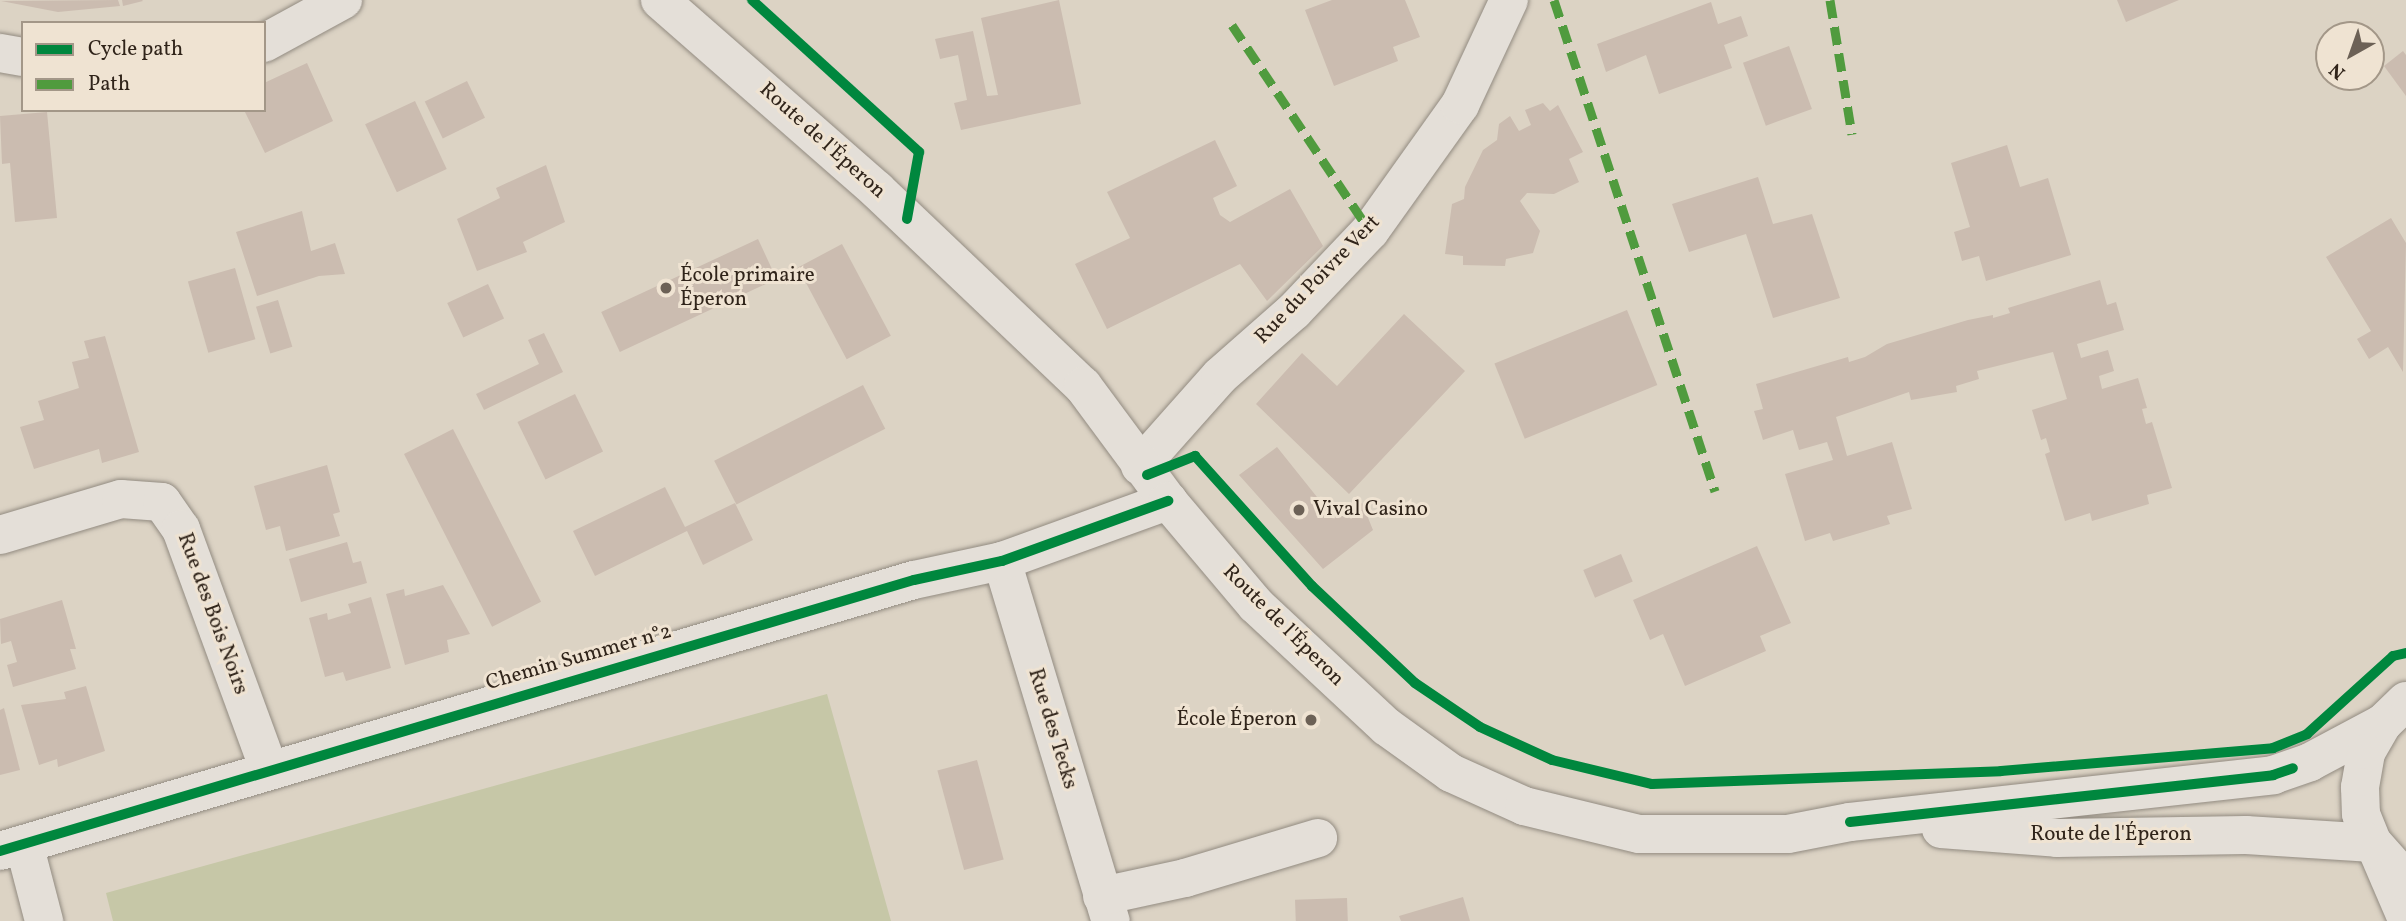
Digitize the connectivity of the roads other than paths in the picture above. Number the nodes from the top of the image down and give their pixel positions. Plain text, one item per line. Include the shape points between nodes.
1 (343, 0) edge
2 (660, 0) edge
3 (1509, 0) edge
4 (266, 42) edge
5 (0, 53) edge
6 (21, 57) edge
7 (1140, 466) junction
8 (1168, 501) junction
9 (0, 535) edge
10 (1002, 561) junction
11 (2394, 712) edge
12 (269, 769) junction
13 (1850, 822) junction
14 (1318, 838) dead end
15 (12, 847) edge
16 (2376, 848) junction
17 (2406, 880) edge
18 (1107, 908) edge
19 (2406, 917) edge
20 (44, 921) edge

1 - 4 street
2 - 7 street, Route de l'Éperon via 877,190 1083,386
3 - 7 street, Rue du Poivre Vert via 1460,105 1370,231 1294,310 1220,376
5 - 6 street
7 - 8 street, Route de l'Éperon
8 - 10 street, Chemin Summer n°2
8 - 13 street, Route de l'Éperon via 1256,605 1387,727 1451,773 1524,806 1639,834 1788,834
9 - 12 street, Rue des Bois Noirs via 121,499 162,502 181,529
10 - 12 street, Chemin Summer n°2 via 914,580
10 - 18 street, Rue des Tecks
11 - 13 street, Route de l'Éperon via 2310,762 2273,775
11 - 16 street via 2366,754 2360,787 2361,814
12 - 15 street, Chemin Summer n°2
13 - 16 street, Route de l'Éperon via 2057,838 2246,835
14 - 18 street, Rue des Tecks via 1185,878
15 - 20 street
16 - 17 street
16 - 19 street

